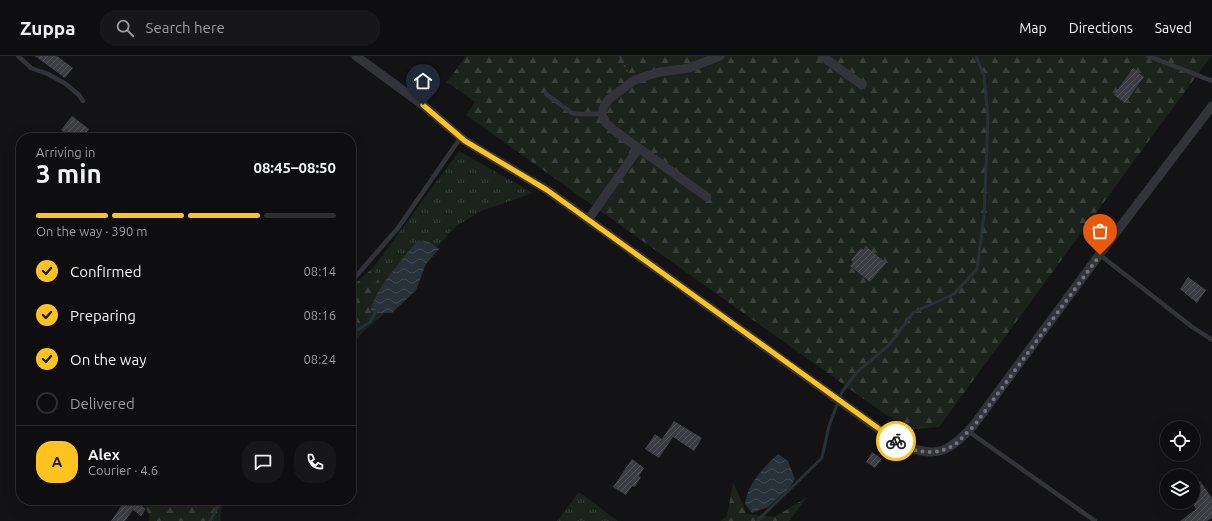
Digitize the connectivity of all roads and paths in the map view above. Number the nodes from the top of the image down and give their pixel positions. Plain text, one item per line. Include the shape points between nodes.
1 (18, 56) edge
2 (620, 56) edge
3 (720, 56) edge
4 (1148, 56) edge
5 (359, 57) edge
6 (826, 57) edge
7 (633, 81) junction
8 (1212, 81) edge
9 (862, 85) dead end
10 (546, 94) dead end
11 (83, 101) dead end
12 (1212, 106) edge
13 (602, 114) junction
14 (461, 137) junction
15 (638, 149) junction
16 (707, 197) dead end
17 (588, 220) junction
18 (1100, 255) junction
19 (356, 276) edge
20 (1212, 340) edge
21 (968, 431) junction
22 (1095, 521) edge

1 - 11 lane via 31,68 66,84
2 - 7 path
3 - 7 street via 689,68 660,72
4 - 8 lane
5 - 14 street
6 - 9 street
7 - 13 street via 610,99
10 - 13 lane via 572,113
12 - 18 street
13 - 15 street via 606,123
14 - 17 street via 547,190
14 - 19 lane via 398,228
15 - 16 street
15 - 17 street
17 - 21 street via 898,443 931,453 957,443
18 - 20 lane
18 - 21 street
21 - 22 lane

